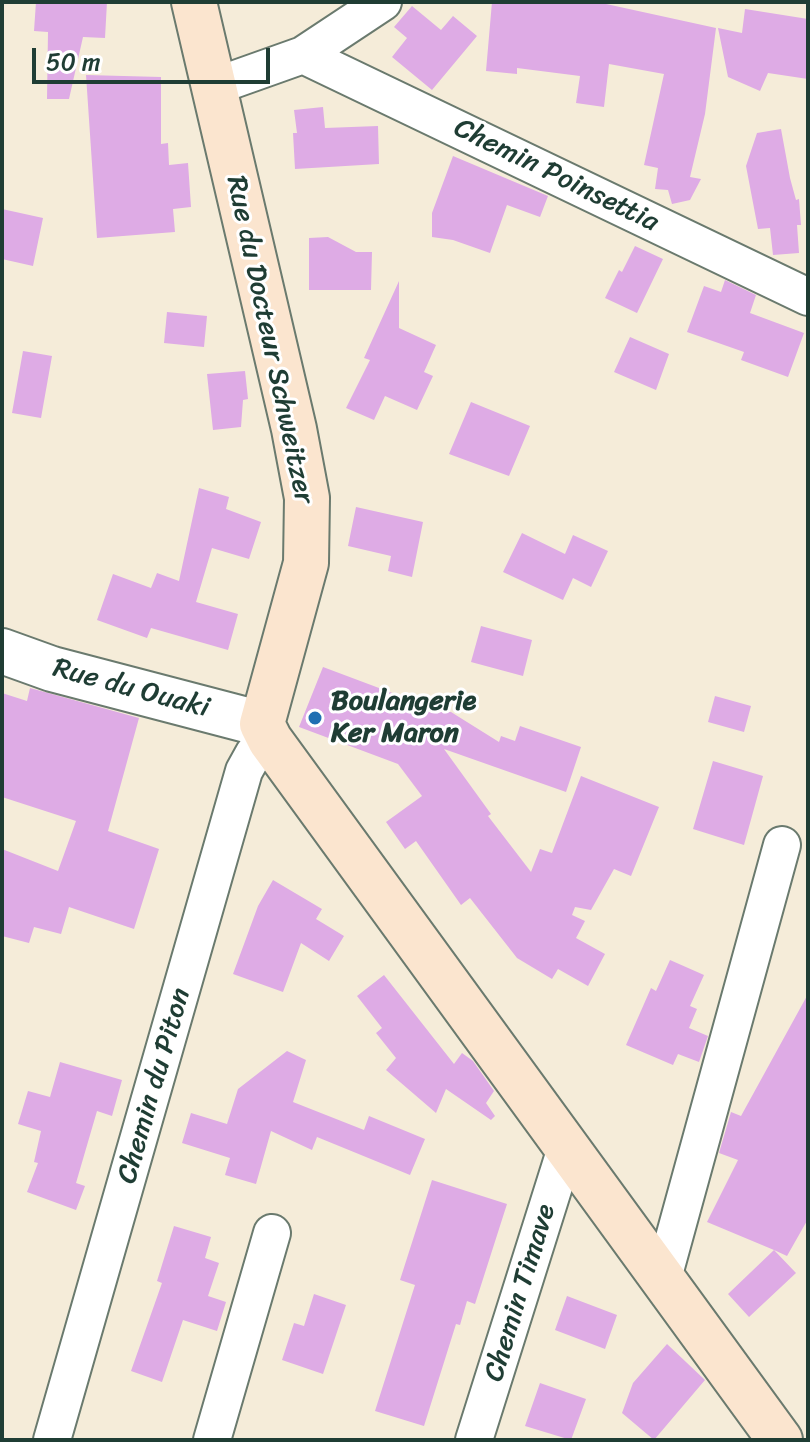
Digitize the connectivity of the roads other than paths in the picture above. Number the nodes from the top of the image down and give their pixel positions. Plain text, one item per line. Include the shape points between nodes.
1 (194, 2) edge
2 (383, 2) edge
3 (303, 55) junction
4 (213, 87) junction
5 (808, 297) edge
6 (2, 651) edge
7 (266, 732) junction
8 (782, 845) dead end
9 (567, 1145) junction
10 (272, 1233) dead end
11 (663, 1278) junction
12 (52, 1440) edge
13 (212, 1440) edge
14 (474, 1440) edge
15 (780, 1440) edge

1 - 4 main road, Rue du Docteur Schweitzer
2 - 3 street
3 - 4 street
3 - 5 street, Chemin Poinsettia
4 - 7 main road, Rue du Docteur Schweitzer via 307,498 306,563
6 - 7 street, Rue du Ouaki
7 - 9 main road
7 - 12 street, Chemin du Piton via 244,771
8 - 11 street
9 - 11 main road
9 - 14 street, Chemin Timave
10 - 13 street
11 - 15 main road

